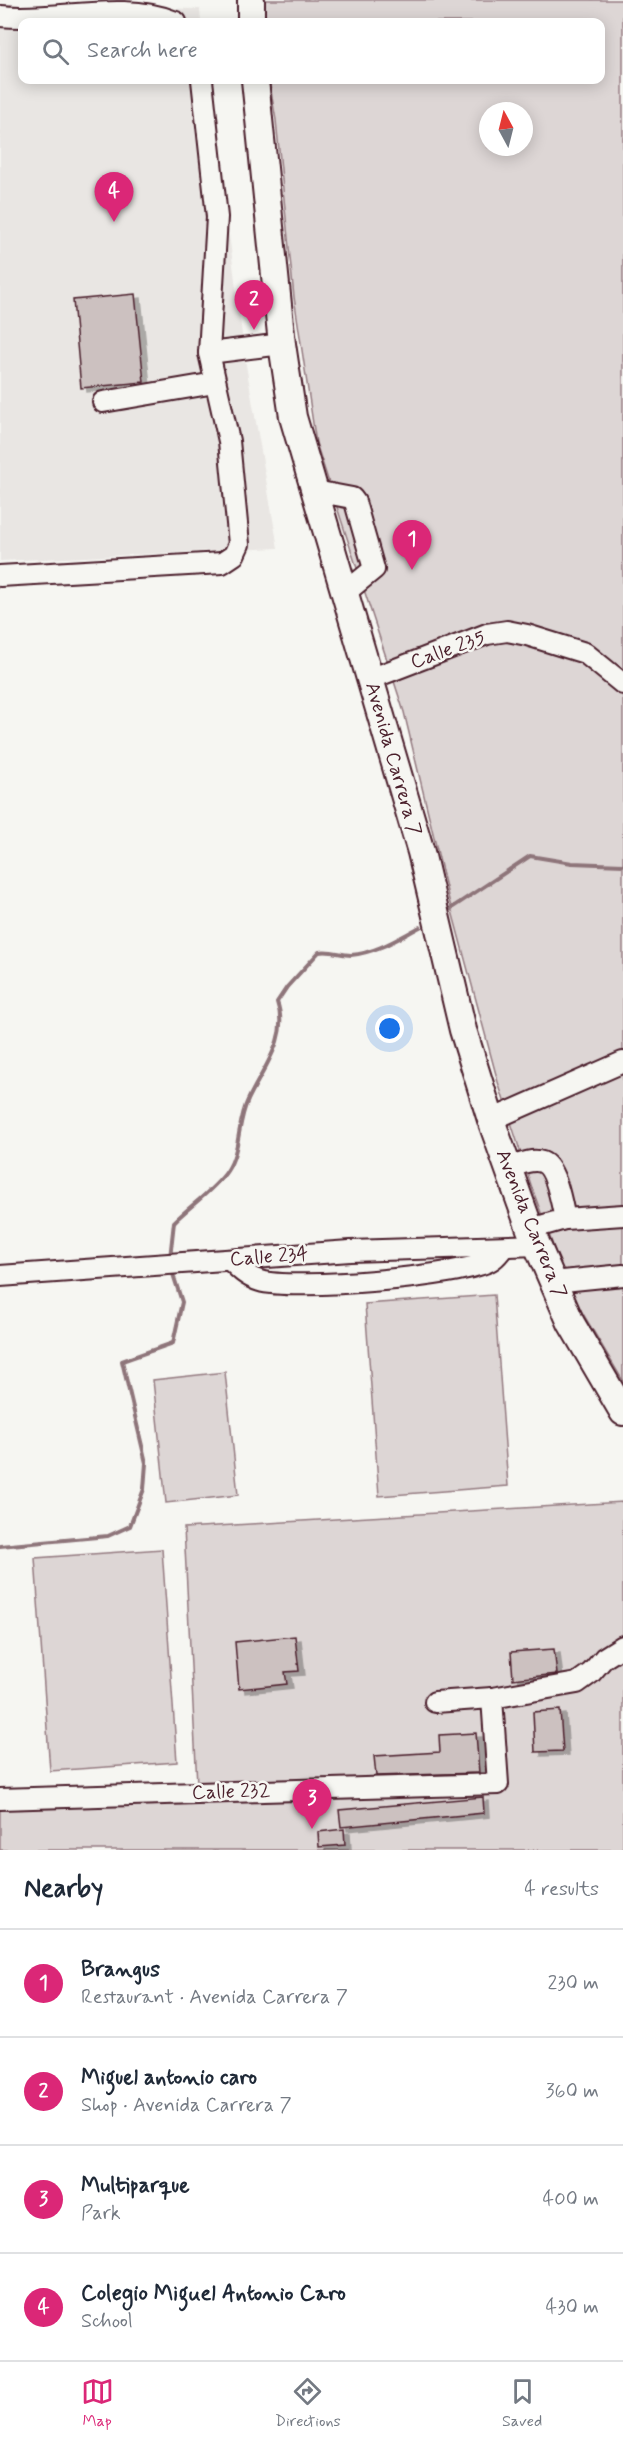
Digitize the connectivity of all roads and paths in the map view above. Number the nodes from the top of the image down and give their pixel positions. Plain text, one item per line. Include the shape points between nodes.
1 (251, 0) edge
2 (0, 15) edge
3 (166, 18) edge
4 (251, 18) edge
5 (202, 84) edge
6 (255, 84) edge
7 (282, 344) junction
8 (209, 353) junction
9 (215, 383) junction
10 (103, 402) dead end
11 (315, 491) junction
12 (0, 576) edge
13 (346, 592) junction
14 (370, 679) junction
15 (623, 684) edge
16 (623, 1062) edge
17 (491, 1120) junction
18 (508, 1168) junction
19 (623, 1215) edge
20 (565, 1220) junction
21 (534, 1237) junction
22 (504, 1246) junction
23 (230, 1260) junction
24 (623, 1275) edge
25 (0, 1276) edge
26 (554, 1282) junction
27 (623, 1412) edge
28 (623, 1646) edge
29 (492, 1698) junction
30 (435, 1702) dead end
31 (0, 1799) edge

1 - 4 main road
2 - 3 street via 136,12
5 - 8 street via 218,217
6 - 7 main road, Avenida Carrera 7
7 - 8 street
7 - 11 main road, Avenida Carrera 7 via 293,417
8 - 9 street
9 - 10 street
9 - 12 street via 229,441 239,544 234,555 222,563
11 - 13 main road, Avenida Carrera 7
11 - 13 street via 352,498 355,502 374,569
13 - 14 main road, Avenida Carrera 7
14 - 15 street, Calle 235 via 487,634 507,631 585,653
14 - 17 main road, Avenida Carrera 7 via 420,852 463,1030
16 - 17 street
17 - 18 main road, Avenida Carrera 7
18 - 20 street via 530,1161 549,1167
18 - 21 main road, Avenida Carrera 7
19 - 20 street, Calle 234
20 - 21 street, Calle 234
21 - 22 street, Calle 234
21 - 26 main road, Avenida Carrera 7
22 - 23 street, Calle 234
22 - 23 street via 491,1260 458,1271 324,1285 286,1286 260,1281 243,1273
23 - 25 street, Calle 234
24 - 26 street
26 - 27 main road, Avenida Carrera 7 via 571,1323
28 - 29 street via 577,1683
29 - 30 street
29 - 31 street, Calle 232 via 498,1784

